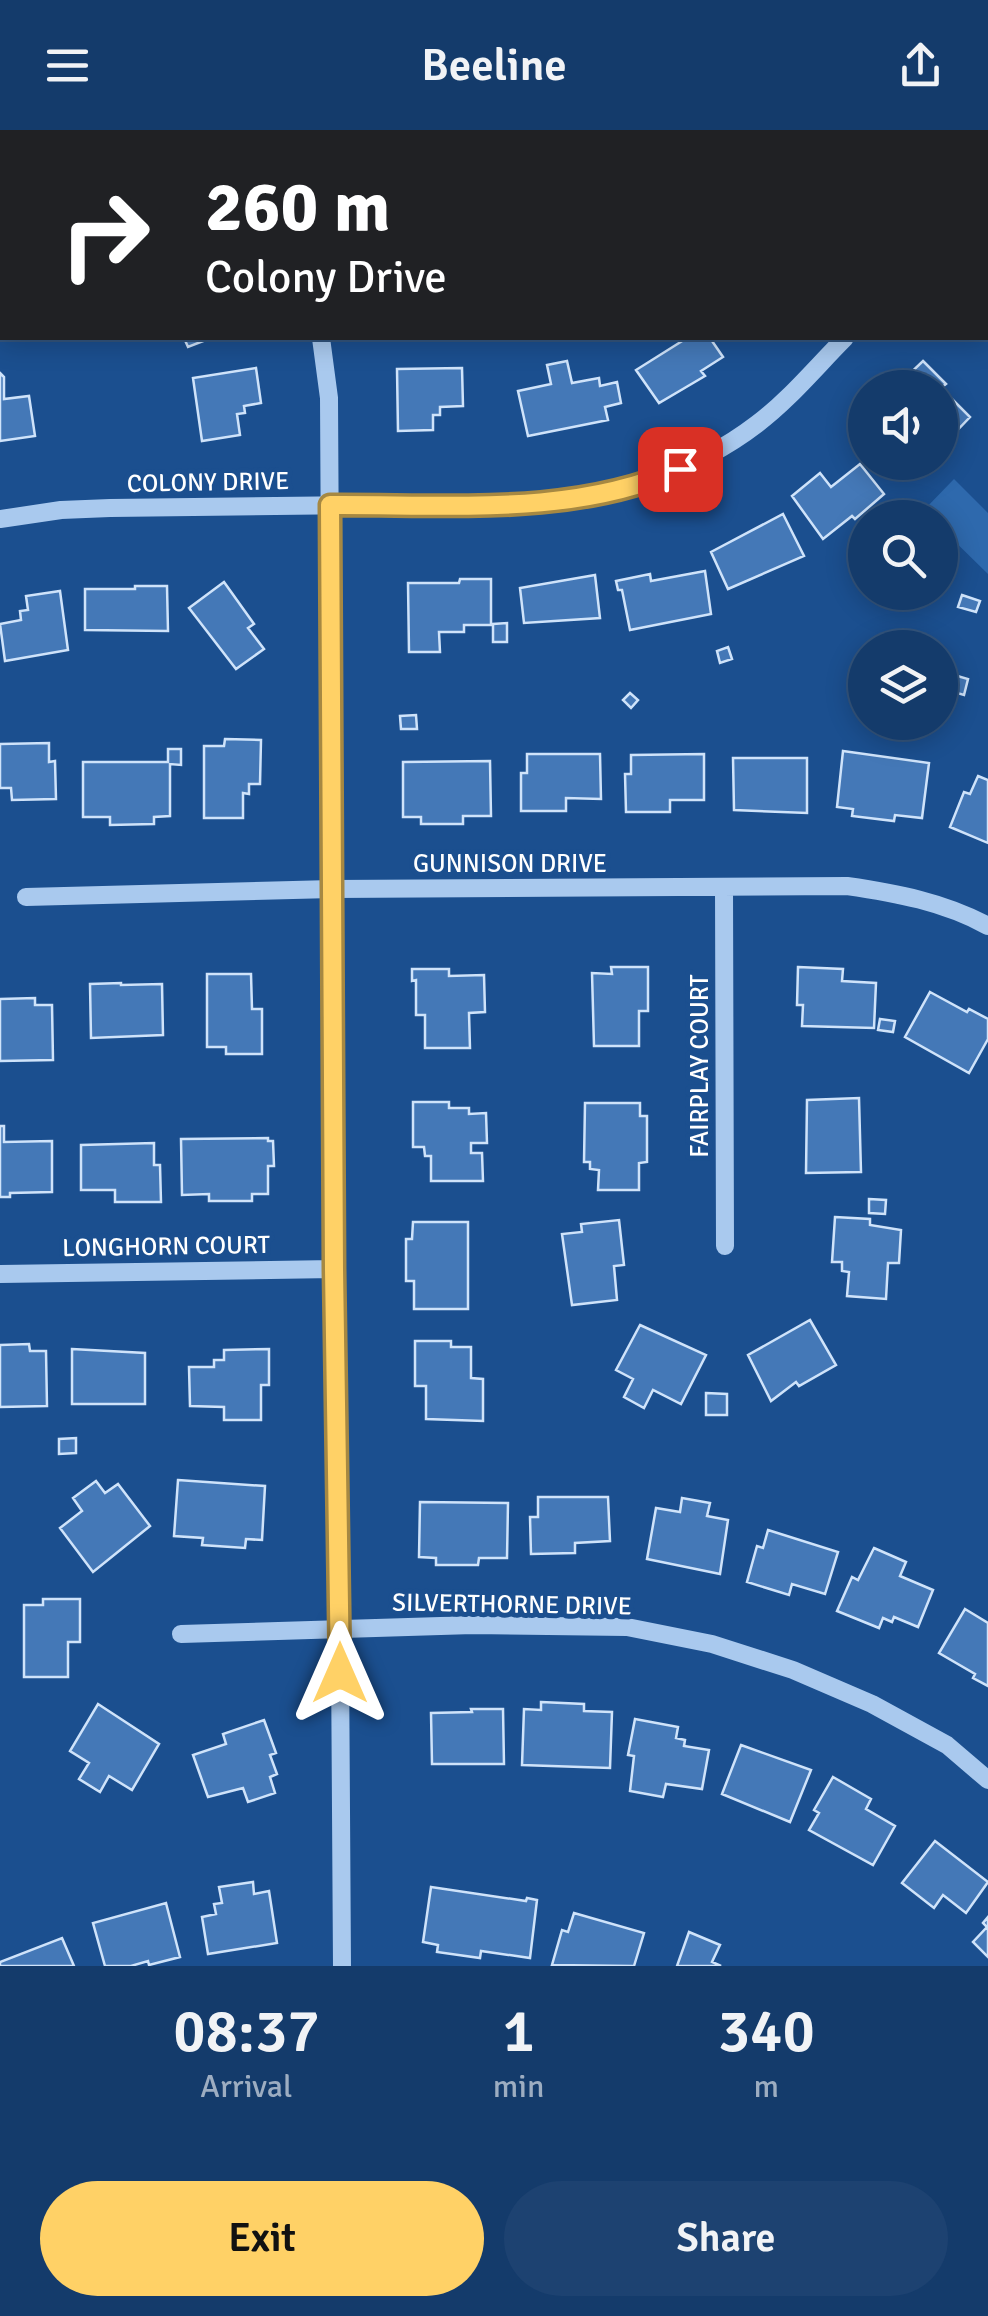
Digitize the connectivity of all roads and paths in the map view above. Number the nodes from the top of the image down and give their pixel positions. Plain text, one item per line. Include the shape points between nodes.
1 (321, 340) edge
2 (843, 340) edge
3 (330, 505) junction
4 (0, 519) edge
5 (724, 887) junction
6 (332, 889) junction
7 (26, 897) dead end
8 (988, 926) edge
9 (724, 1246) dead end
10 (334, 1269) junction
11 (0, 1274) edge
12 (340, 1628) junction
13 (181, 1634) dead end
14 (988, 1780) edge
15 (342, 1966) edge

1 - 3 street
2 - 3 street, COLONY DRIVE via 758,423 653,481 542,503
3 - 4 street, COLONY DRIVE via 110,508
3 - 6 street
5 - 6 street, GUNNISON DRIVE
5 - 8 street, GUNNISON DRIVE via 894,892
5 - 9 street, FAIRPLAY COURT
6 - 7 street, GUNNISON DRIVE
6 - 10 street
10 - 11 street, LONGHORN COURT
10 - 12 street
12 - 13 street, SILVERTHORNE DRIVE
12 - 14 street, SILVERTHORNE DRIVE via 627,1627 712,1644 872,1704 947,1746
12 - 15 street

